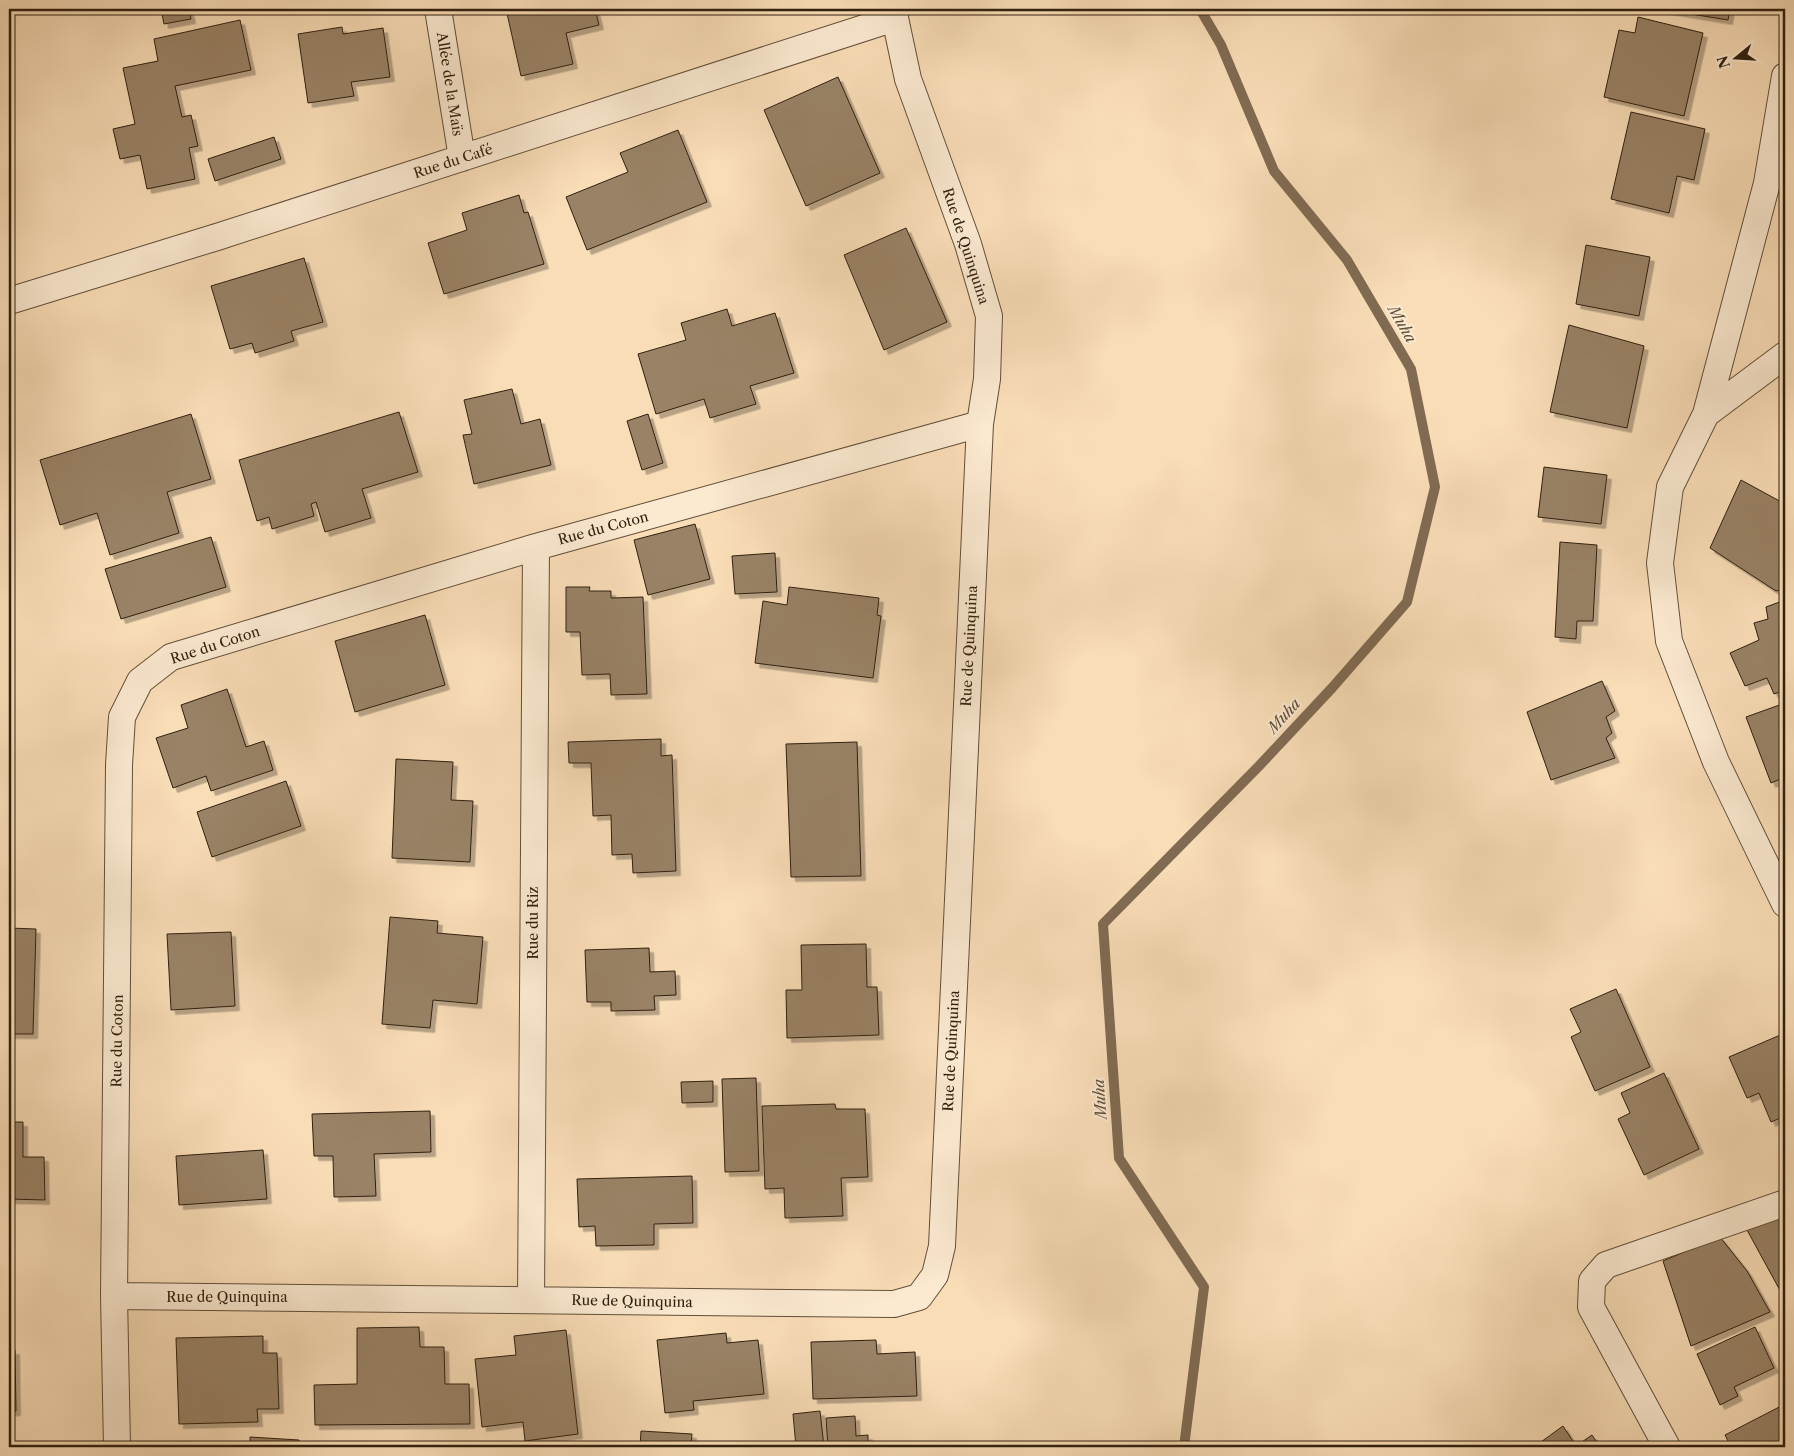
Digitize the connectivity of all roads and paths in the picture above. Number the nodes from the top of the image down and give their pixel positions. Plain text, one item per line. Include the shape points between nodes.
1 (438, 9) edge
2 (895, 13) edge
3 (1785, 76) edge
4 (462, 158) junction
5 (1776, 190) edge
6 (9, 301) edge
7 (1785, 355) edge
8 (1706, 414) junction
9 (980, 424) junction
10 (536, 547) junction
11 (1785, 904) edge
12 (1785, 1203) edge
13 (114, 1296) junction
14 (531, 1300) junction
15 (117, 1447) edge
16 (1667, 1447) edge

1 - 4 street, Allée de la Maïs
2 - 4 street, Rue du Café
2 - 9 street, Rue de Quinquina via 908,78 968,244 989,316 987,380
3 - 5 street
4 - 6 street, Rue du Café
5 - 8 street
7 - 8 street
8 - 11 street via 1670,487 1660,563 1669,641 1716,762
9 - 10 street, Rue du Coton
9 - 14 street, Rue de Quinquina via 942,1246 935,1275 919,1297 894,1304
10 - 13 street, Rue du Coton via 171,657 140,681 122,717
10 - 14 street, Rue du Riz
12 - 16 street via 1606,1265 1592,1281 1591,1307
13 - 14 street, Rue de Quinquina
13 - 15 street, Rue du Coton

